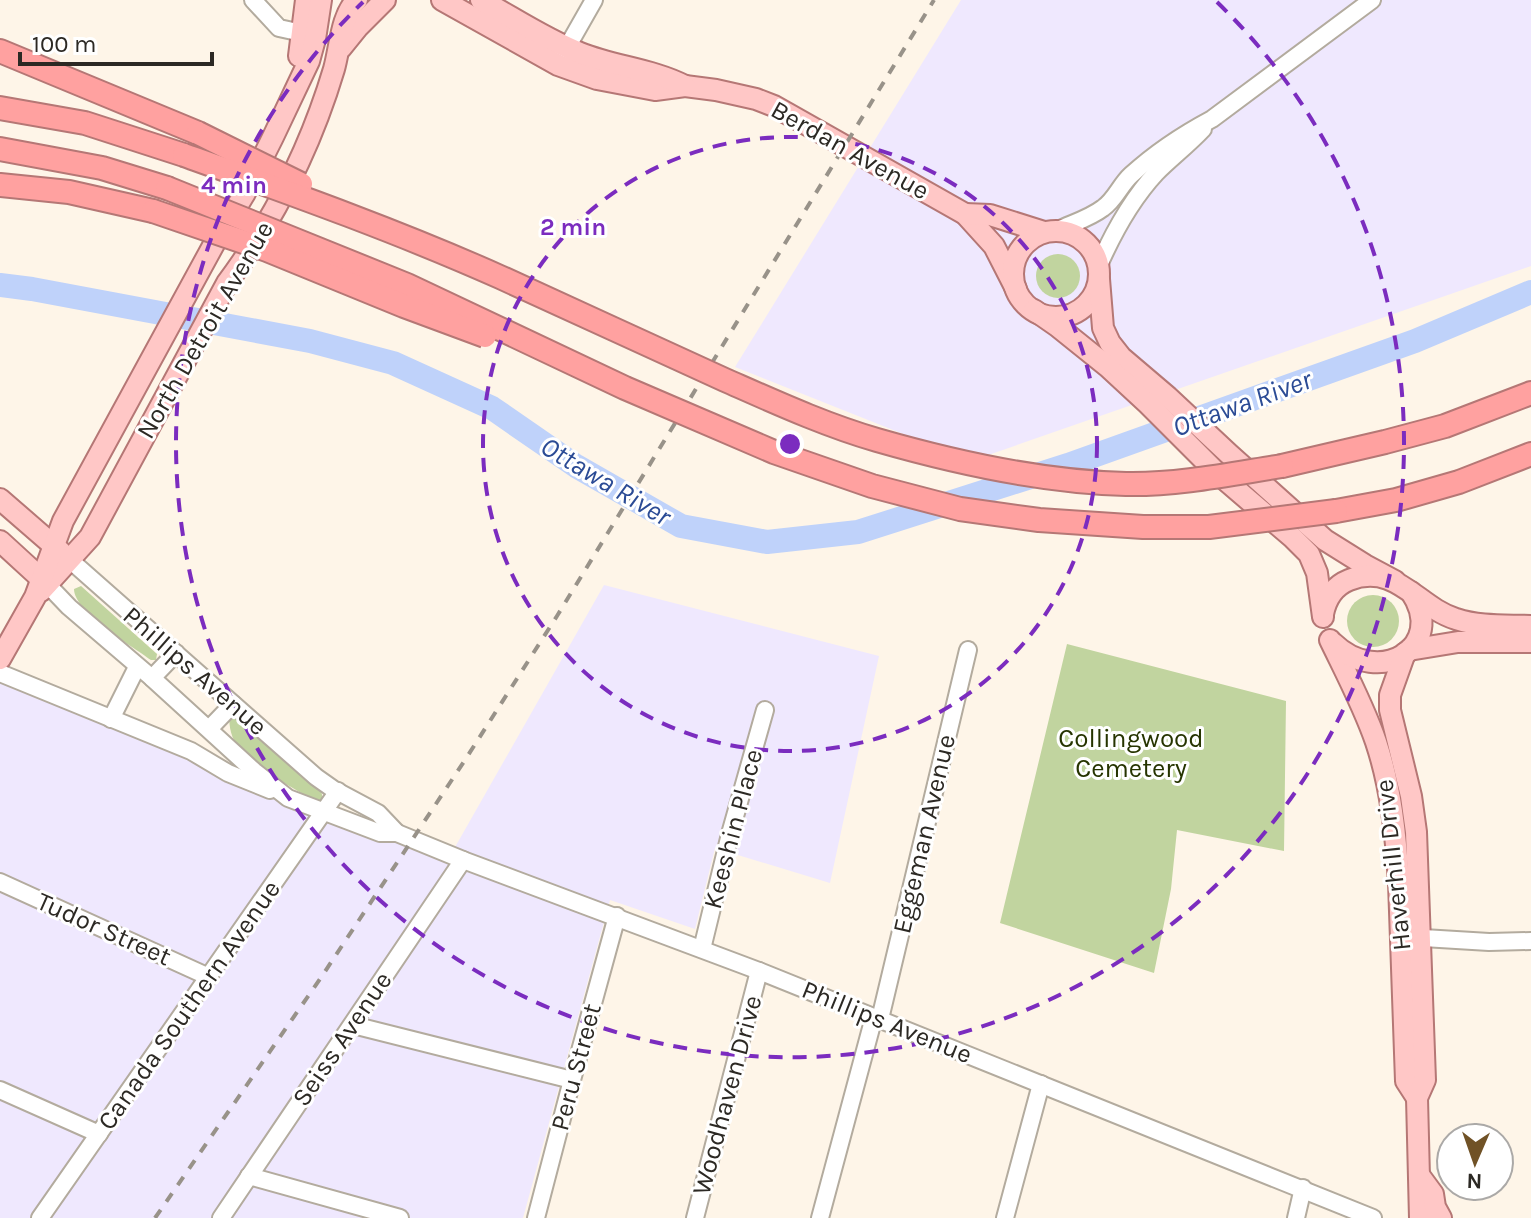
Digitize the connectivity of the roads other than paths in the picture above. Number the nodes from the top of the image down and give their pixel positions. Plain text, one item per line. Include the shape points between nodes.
1 (253, 0) edge
2 (306, 0) edge
3 (321, 0) edge
4 (357, 0) edge
5 (385, 0) edge
6 (442, 0) edge
7 (481, 0) edge
8 (594, 0) edge
9 (1372, 0) edge
10 (302, 33) junction
11 (0, 51) edge
12 (339, 52) junction
13 (563, 56) junction
14 (296, 86) junction
15 (0, 108) edge
16 (1212, 119) junction
17 (0, 149) edge
18 (0, 185) edge
19 (965, 214) junction
20 (1051, 231) junction
21 (413, 240) junction
22 (1099, 272) junction
23 (1016, 289) junction
24 (1034, 310) junction
25 (625, 388) junction
26 (1531, 393) edge
27 (1531, 454) edge
28 (0, 499) edge
29 (0, 541) edge
30 (54, 546) junction
31 (70, 560) junction
32 (1403, 586) junction
33 (41, 587) junction
34 (1323, 617) junction
35 (1531, 626) edge
36 (1330, 640) junction
37 (1531, 642) edge
38 (968, 650) dead end
39 (1407, 652) junction
40 (176, 653) junction
41 (0, 659) edge
42 (137, 667) junction
43 (0, 673) edge
44 (152, 678) junction
45 (233, 704) junction
46 (765, 710) dead end
47 (111, 719) junction
48 (209, 729) junction
49 (338, 791) junction
50 (288, 798) junction
51 (323, 812) junction
52 (397, 833) junction
53 (463, 860) junction
54 (0, 882) edge
55 (617, 916) junction
56 (1531, 941) edge
57 (1408, 942) junction
58 (702, 949) junction
59 (759, 971) junction
60 (209, 977) junction
61 (877, 1018) junction
62 (353, 1025) junction
63 (572, 1080) junction
64 (1041, 1084) junction
65 (0, 1090) edge
66 (99, 1134) junction
67 (1419, 1175) junction
68 (249, 1176) junction
69 (1303, 1188) junction
70 (40, 1218) edge
71 (221, 1218) edge
72 (400, 1218) edge
73 (536, 1218) edge
74 (695, 1218) edge
75 (820, 1218) edge
76 (1005, 1218) edge
77 (1296, 1218) edge
78 (1373, 1218) edge
79 (1420, 1218) edge
80 (1441, 1218) edge

1 - 10 street via 279,28
2 - 10 main road
3 - 14 main road, North Detroit Avenue via 309,61
4 - 12 main road, North Detroit Avenue via 346,14
5 - 12 main road
6 - 13 main road, Berdan Avenue
7 - 13 main road, Berdan Avenue
8 - 13 street
9 - 16 street
10 - 14 main road
11 - 21 highway, bridge via 198,133
12 - 31 main road, North Detroit Avenue via 298,165 227,283 90,537
13 - 19 main road, Berdan Avenue via 597,79 655,90 685,86 774,106
14 - 30 main road, North Detroit Avenue via 245,193
15 - 21 highway, bridge via 85,123
16 - 20 street via 1182,134 1127,178 1100,211
16 - 22 street via 1138,195
17 - 25 highway, bridge via 102,168 167,188 407,285
18 - 25 highway, bridge via 69,192 153,211
19 - 20 main road, Berdan Avenue
19 - 23 main road, Berdan Avenue via 994,246
20 - 22 main road via 1072,233 1085,241
20 - 23 main road via 1021,248 1013,275
21 - 26 highway, bridge via 793,410 944,457 1072,480 1179,481 1282,466 1445,426
22 - 24 main road via 1095,293 1075,313 1047,316
22 - 32 main road via 1102,321 1121,357 1306,523
23 - 24 main road
24 - 34 main road via 1090,352 1309,554
25 - 27 highway, bridge via 774,452 872,486 960,509 1039,520 1209,527 1336,511 1459,482
28 - 30 main road, Phillips Avenue
29 - 33 main road, Phillips Avenue
30 - 31 main road, Phillips Avenue
30 - 33 main road, North Detroit Avenue
31 - 33 main road, North Detroit Avenue
31 - 40 street, Phillips Avenue
32 - 34 main road via 1367,576 1342,583 1326,602
32 - 35 main road via 1463,622
32 - 39 main road via 1419,606 1421,622 1418,639
33 - 41 main road, North Detroit Avenue
33 - 42 street, Phillips Avenue
34 - 36 main road
36 - 39 main road via 1353,658 1373,663
36 - 57 main road, Haverhill Drive via 1363,709 1388,787
37 - 39 main road via 1458,642
38 - 61 street, Eggeman Avenue
39 - 57 main road, Haverhill Drive via 1390,695 1390,710 1416,832
40 - 44 street
40 - 45 street, Phillips Avenue
42 - 44 street, Phillips Avenue
42 - 47 street
43 - 47 street, Phillips Avenue
44 - 48 street, Phillips Avenue
45 - 48 street
45 - 49 street, Phillips Avenue
46 - 58 street, Keeshin Place
47 - 50 street, Phillips Avenue
48 - 50 street, Phillips Avenue
49 - 51 street, Canada Southern Avenue
49 - 52 street, Phillips Avenue via 378,813
50 - 51 street, Phillips Avenue
51 - 52 street, Phillips Avenue via 380,833
51 - 60 street, Canada Southern Avenue
52 - 53 street, Phillips Avenue
53 - 55 street, Phillips Avenue
53 - 62 street, Seiss Avenue
54 - 60 street, Tudor Street
55 - 58 street, Phillips Avenue
55 - 63 street, Peru Street
56 - 57 street
57 - 67 main road, Haverhill Drive via 1406,1081 1417,1098
58 - 59 street, Phillips Avenue
59 - 61 street, Phillips Avenue
59 - 74 street, Woodhaven Drive
60 - 66 street, Canada Southern Avenue
61 - 64 street, Phillips Avenue
61 - 75 street, Eggeman Avenue
62 - 63 street
62 - 68 street, Seiss Avenue
63 - 73 street, Peru Street
64 - 69 street, Phillips Avenue
64 - 76 street
65 - 66 street
66 - 70 street, Canada Southern Avenue
67 - 79 main road, Haverhill Drive
67 - 80 main road
68 - 71 street, Seiss Avenue
68 - 72 street
69 - 77 street
69 - 78 street, Phillips Avenue

